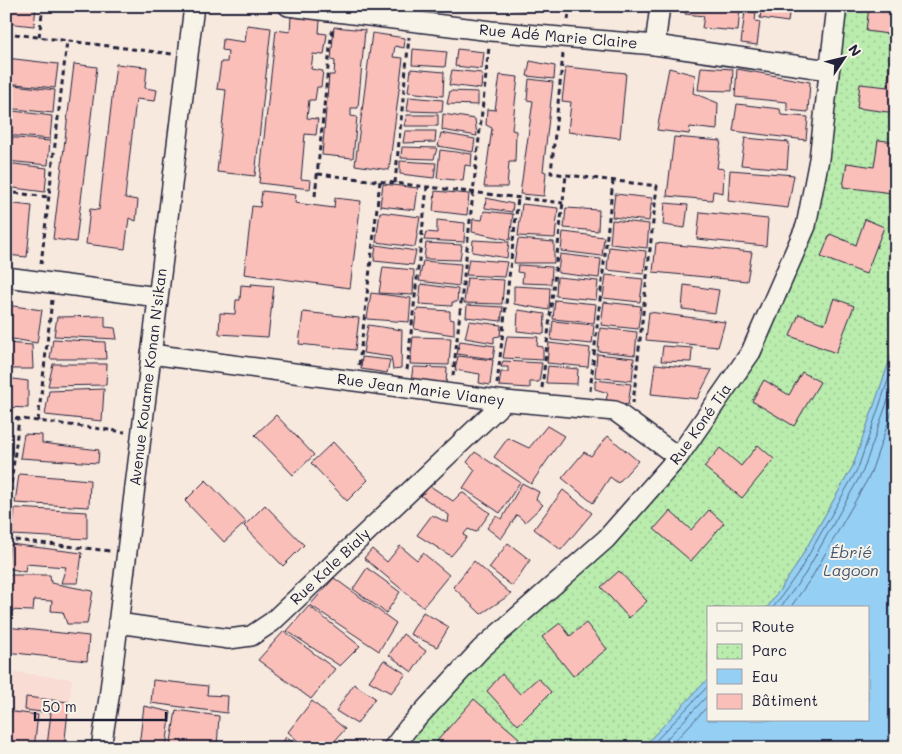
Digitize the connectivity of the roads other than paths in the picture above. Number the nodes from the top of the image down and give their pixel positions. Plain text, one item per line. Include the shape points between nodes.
1 (194, 6) edge
2 (288, 6) edge
3 (660, 6) edge
4 (837, 6) edge
5 (655, 45) junction
6 (829, 70) junction
7 (6, 277) edge
8 (158, 297) junction
9 (151, 354) junction
10 (500, 401) junction
11 (678, 456) junction
12 (118, 623) junction
13 (101, 748) edge
14 (393, 748) edge

1 - 8 street, Avenue Kouame Konan N'sikan
2 - 5 street, Rue Adé Marie Claire via 491,31
3 - 5 street
4 - 6 street, Rue Koné Tia
5 - 6 street, Rue Adé Marie Claire
6 - 11 street, Rue Koné Tia via 819,159 806,226 750,352
7 - 8 street
8 - 9 street, Avenue Kouame Konan N'sikan
9 - 10 street, Rue Jean Marie Vianey
9 - 12 street, Avenue Kouame Konan N'sikan
10 - 11 street, Rue Jean Marie Vianey via 615,412
10 - 12 street, Rue Kale Bialy via 272,622 251,636 229,639
11 - 14 street, Rue Koné Tia via 606,539 481,649
12 - 13 street, Avenue Kouame Konan N'sikan

